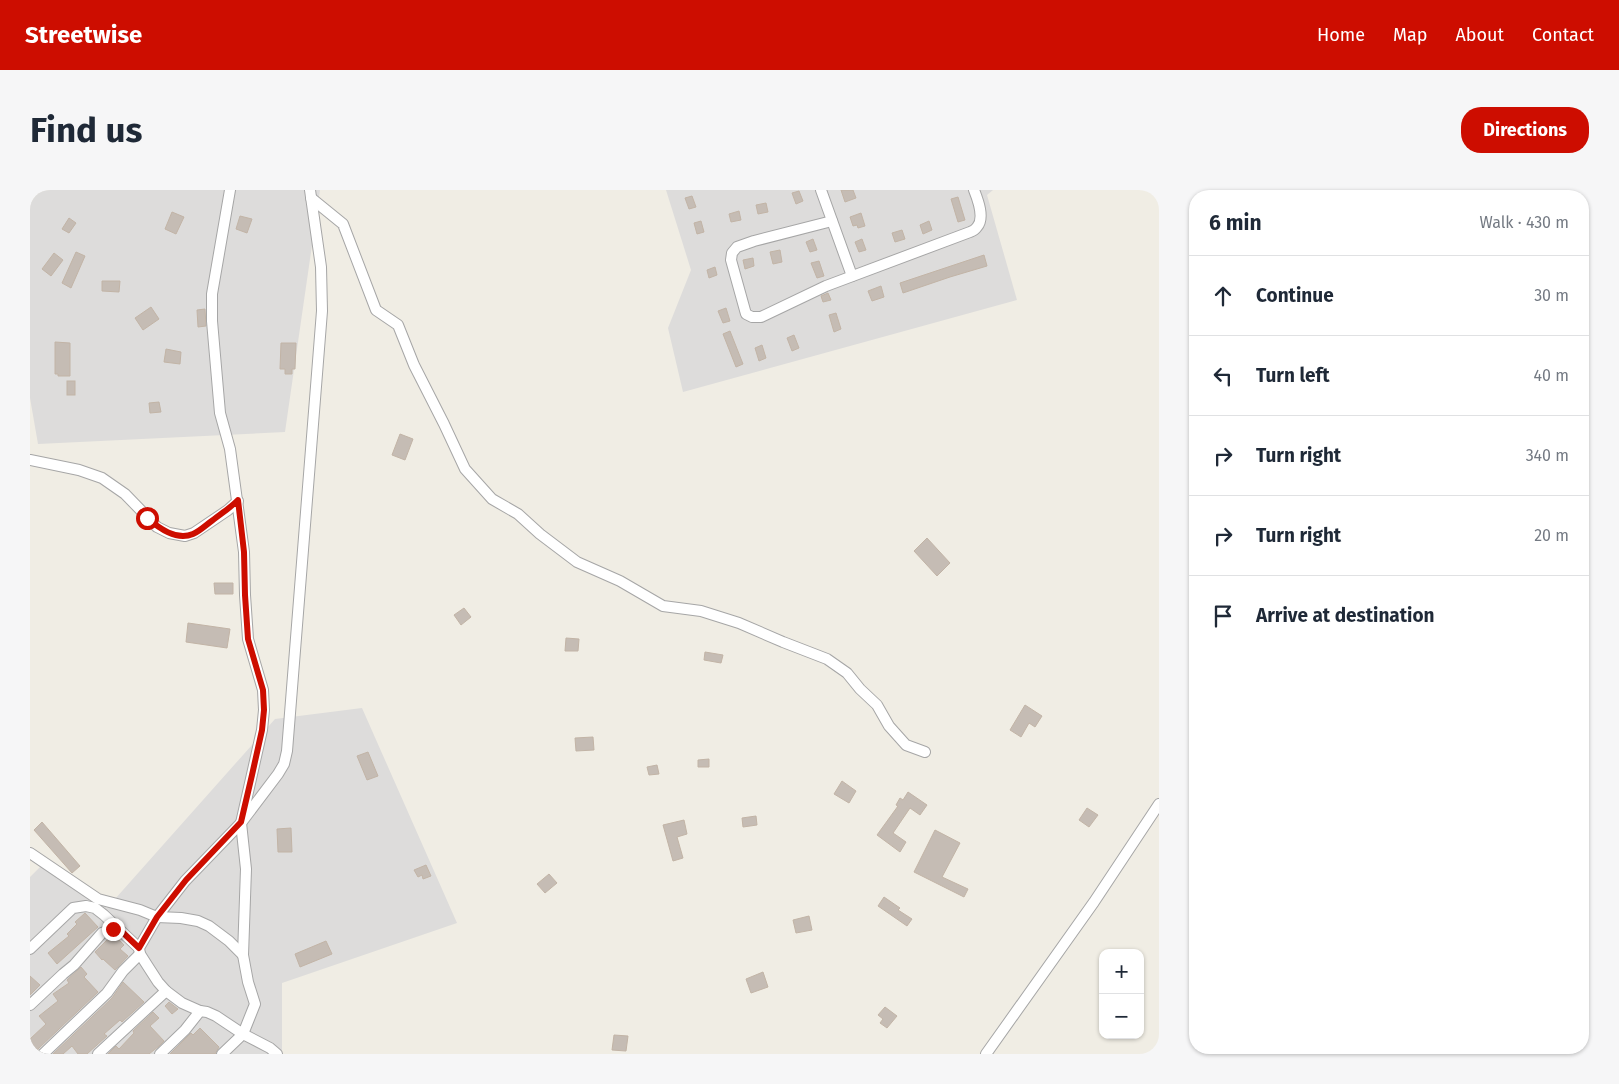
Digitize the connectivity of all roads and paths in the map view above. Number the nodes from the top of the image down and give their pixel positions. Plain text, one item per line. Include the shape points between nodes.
1 (230, 190) edge
2 (821, 190) edge
3 (974, 190) edge
4 (310, 194) edge
5 (832, 221) junction
6 (852, 276) junction
7 (30, 460) edge
8 (238, 500) junction
9 (924, 752) dead end
10 (1159, 804) edge
11 (241, 822) junction
12 (30, 853) edge
13 (96, 904) junction
14 (157, 917) junction
15 (116, 926) junction
16 (30, 949) edge
17 (140, 951) junction
18 (243, 955) junction
19 (166, 991) junction
20 (30, 1005) edge
21 (200, 1011) junction
22 (243, 1034) junction
23 (43, 1054) edge
24 (98, 1054) edge
25 (160, 1054) edge
26 (222, 1054) edge
27 (277, 1054) edge
28 (986, 1054) edge

1 - 8 street via 212,294 212,321 220,413
2 - 5 street
3 - 6 street via 979,203 978,227
4 - 9 street via 343,224 376,310 398,326 465,469 492,499 518,514 577,562 620,581 663,606 701,611 739,622 827,659 847,673 877,705 889,726 906,744
4 - 11 street via 321,267 322,311 287,751 278,774
5 - 6 street
5 - 6 street via 754,241 732,253 731,260 746,314 752,318 761,316
7 - 8 street via 102,478 125,494 157,527 169,533 185,536 194,533
8 - 11 street via 248,639 263,690 264,710
10 - 28 street
11 - 14 street via 186,880
11 - 18 street via 246,869
12 - 13 street
13 - 14 street via 140,910
13 - 15 street
13 - 16 street via 73,908
14 - 17 street
14 - 18 street via 198,921 229,941
15 - 17 street
15 - 20 street via 102,933 74,966
17 - 19 street
17 - 23 street via 108,993
18 - 22 street via 255,1004
19 - 21 street
19 - 24 street
21 - 22 street via 216,1016
21 - 25 street
22 - 26 street
22 - 27 street

